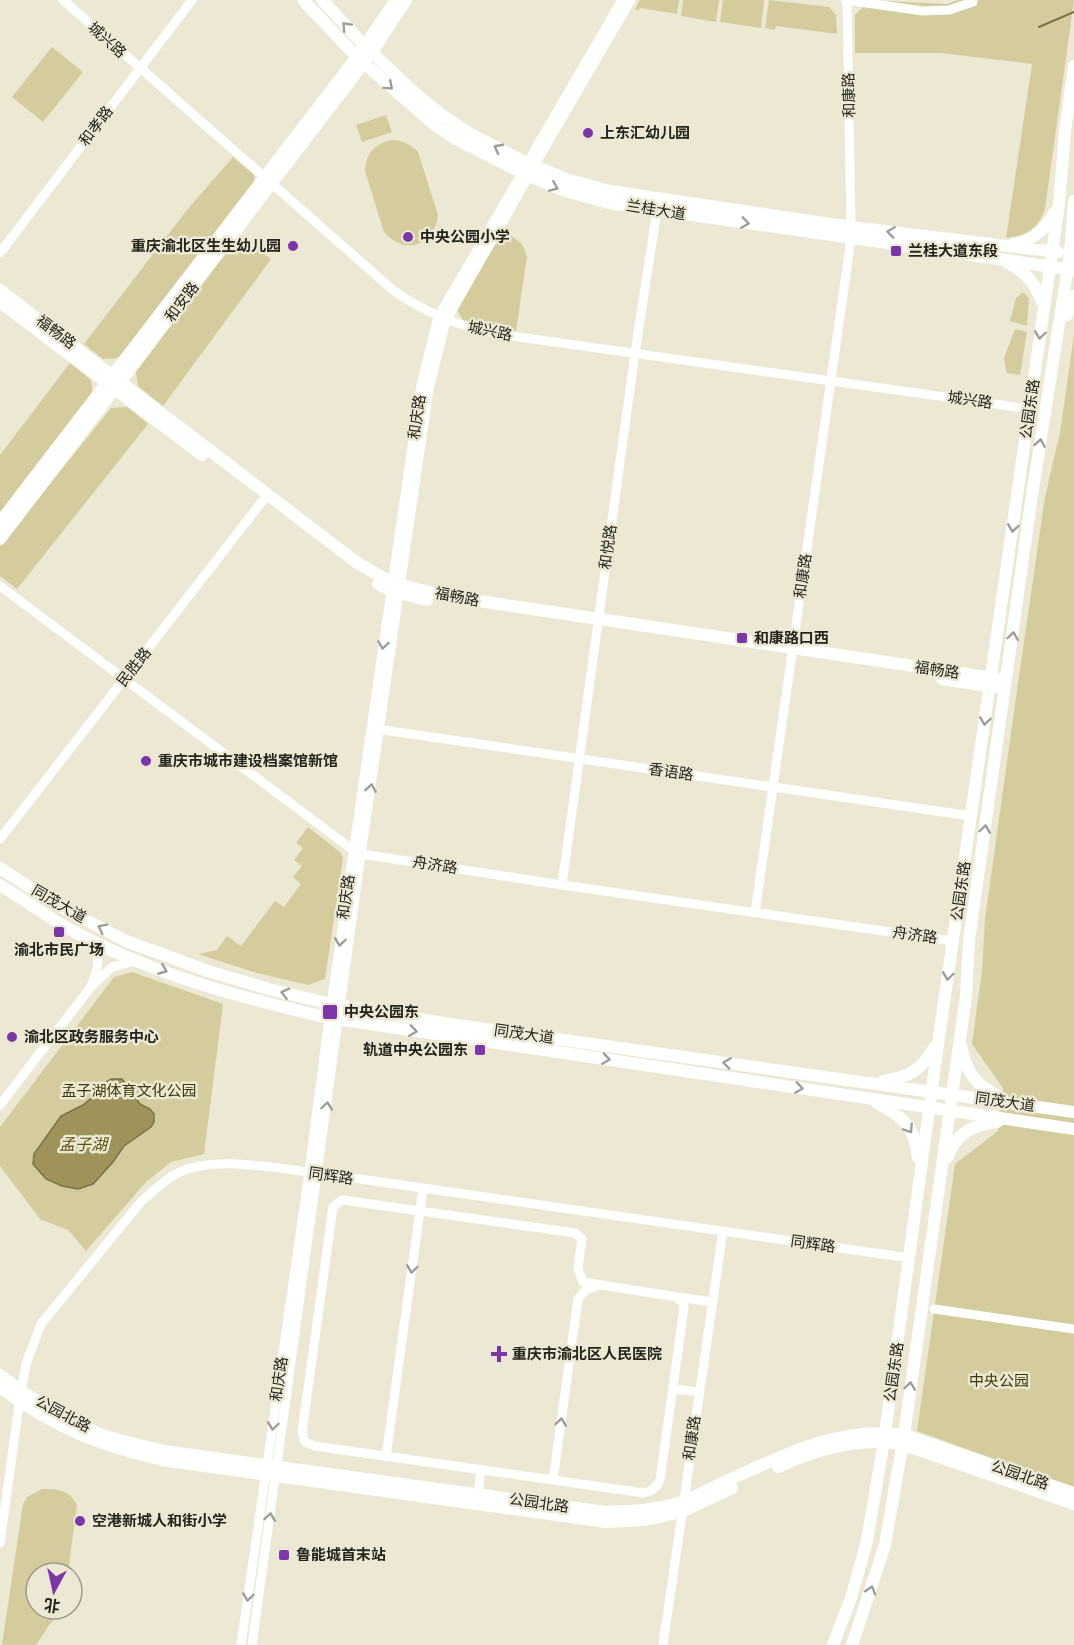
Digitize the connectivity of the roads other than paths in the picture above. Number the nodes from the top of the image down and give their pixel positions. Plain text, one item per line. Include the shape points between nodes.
1 (63, 0) edge
2 (192, 0) edge
3 (303, 0) edge
4 (322, 0) edge
5 (396, 0) edge
6 (406, 0) edge
7 (622, 0) edge
8 (631, 0) edge
9 (846, 0) edge
10 (973, 2) dead end
11 (368, 49) junction
12 (360, 60) junction
13 (1074, 66) edge
14 (140, 68) junction
15 (528, 170) junction
16 (269, 181) junction
17 (1074, 201) edge
18 (1059, 204) junction
19 (657, 210) junction
20 (851, 233) junction
21 (1052, 251) junction
22 (996, 252) junction
23 (0, 253) edge
24 (1072, 254) edge
25 (1050, 266) junction
26 (1071, 269) edge
27 (0, 290) edge
28 (1074, 296) edge
29 (0, 302) edge
30 (1044, 307) junction
31 (442, 319) junction
32 (635, 353) junction
33 (1052, 367) junction
34 (831, 381) junction
35 (114, 383) junction
36 (1030, 409) junction
37 (265, 498) junction
38 (0, 522) edge
39 (0, 539) edge
40 (0, 585) edge
41 (396, 589) junction
42 (597, 623) junction
43 (792, 652) junction
44 (124, 679) junction
45 (991, 682) junction
46 (1006, 684) junction
47 (376, 728) junction
48 (579, 758) junction
49 (773, 787) junction
50 (971, 816) junction
51 (0, 839) edge
52 (357, 852) junction
53 (0, 868) edge
54 (0, 885) edge
55 (562, 885) junction
56 (755, 913) junction
57 (92, 940) junction
58 (953, 941) junction
59 (139, 961) junction
60 (90, 988) junction
61 (336, 1005) junction
62 (334, 1019) junction
63 (939, 1036) junction
64 (959, 1040) junction
65 (869, 1084) junction
66 (932, 1092) junction
67 (951, 1095) junction
68 (868, 1098) junction
69 (2, 1100) edge
70 (1014, 1103) junction
71 (930, 1107) junction
72 (948, 1110) junction
73 (1074, 1112) edge
74 (1011, 1120) junction
75 (1074, 1129) edge
76 (314, 1173) junction
77 (920, 1179) junction
78 (939, 1182) junction
79 (423, 1188) junction
80 (420, 1211) junction
81 (723, 1231) junction
82 (910, 1258) junction
83 (301, 1263) junction
84 (325, 1267) junction
85 (600, 1286) junction
86 (676, 1297) junction
87 (712, 1302) junction
88 (934, 1309) dead end
89 (1074, 1329) edge
90 (0, 1375) edge
91 (0, 1387) edge
92 (673, 1389) junction
93 (699, 1392) junction
94 (20, 1396) junction
95 (885, 1437) junction
96 (903, 1439) junction
97 (386, 1457) junction
98 (271, 1470) junction
99 (481, 1470) junction
100 (553, 1480) junction
101 (1074, 1493) edge
102 (477, 1499) junction
103 (1074, 1504) edge
104 (682, 1507) junction
105 (0, 1543) edge
106 (241, 1645) edge
107 (252, 1645) edge
108 (663, 1645) edge
109 (833, 1645) edge
110 (852, 1645) edge

1 - 14 street, 城兴路
2 - 14 street, 和孝路
3 - 12 main road, 兰桂大道
11 -> 4 main road, 兰桂大道
5 - 11 main road
6 - 11 main road
7 - 15 street, 和庆路
8 - 15 street, 和庆路
9 - 10 street via 923,11 949,10
9 - 20 street, 和康路
11 - 12 main road, 和安路
15 -> 11 main road, 兰桂大道 via 442,115
12 -> 15 main road, 兰桂大道 via 436,126 462,142
12 - 16 main road, 和安路
13 - 18 main road, 公园东路
14 - 16 street, 城兴路
14 - 23 street, 和孝路
15 -> 19 main road, 兰桂大道 via 564,191
15 - 20 main road, 兰桂大道 via 610,191
15 - 31 street, 和庆路
16 - 31 street, 城兴路 via 394,291
16 - 35 main road, 和安路
17 - 24 main road, 公园东路
18 - 21 main road, 公园东路
18 - 22 main road via 1036,237
19 -> 20 main road, 兰桂大道
19 - 32 street, 和悦路
20 - 22 main road, 兰桂大道
20 - 34 street, 和康路
21 - 22 main road, 兰桂大道
21 - 24 main road, 兰桂大道
21 - 25 main road, 公园东路
22 - 25 main road, 兰桂大道
22 - 30 main road via 1032,280
24 - 26 main road, 公园东路
25 - 26 main road, 兰桂大道
25 - 30 main road, 公园东路
26 - 33 main road, 公园东路
27 - 35 main road, 福畅路
28 - 33 main road via 1061,349
29 - 35 main road, 福畅路
30 -> 36 main road, 公园东路
31 - 32 street, 城兴路 via 504,335
31 - 41 street, 和庆路
32 - 34 street, 城兴路
32 - 42 street, 和悦路
46 -> 33 main road, 公园东路
34 - 36 street, 城兴路
34 - 43 street, 和康路
35 - 37 main road, 福畅路
35 - 38 main road, 和安路
35 - 39 main road, 和安路
36 -> 45 main road, 公园东路
37 - 41 main road, 福畅路 via 352,569
37 - 44 street, 民胜路
40 - 44 street, 舟济路
41 - 42 main road, 福畅路 via 449,605
41 - 47 street, 和庆路
42 - 43 main road, 福畅路
42 - 48 street, 和悦路
43 - 45 main road, 福畅路
43 - 49 street, 和康路
44 - 51 street, 民胜路
44 - 52 street, 舟济路
45 - 46 main road, 福畅路
45 -> 50 main road, 公园东路
64 -> 46 main road, 公园东路 via 969,940
47 - 48 street, 香语路
47 - 52 street, 和庆路
48 - 49 street, 香语路
48 - 55 street, 和悦路
49 - 50 street, 香语路
49 - 56 street, 和康路
50 - 58 main road, 公园东路
52 - 55 street, 舟济路
52 - 61 street, 和庆路
61 -> 53 main road, 同茂大道 via 208,971 126,941 57,905
54 - 57 main road, 同茂大道
55 - 56 street, 舟济路
56 - 58 street, 舟济路
57 - 59 main road, 同茂大道
57 - 60 street via 99,966
58 -> 63 main road, 公园东路
59 - 60 street via 112,967
59 -> 62 main road, 同茂大道 via 202,986
60 - 69 street
61 - 62 street, 和庆路
65 -> 61 main road, 同茂大道
62 -> 68 main road, 同茂大道
62 - 76 street, 和庆路
63 - 65 main road via 916,1071
63 - 66 main road, 公园东路
64 - 67 main road, 公园东路
64 - 70 main road via 972,1078 985,1090
65 - 66 main road, 同茂大道
66 - 67 main road, 同茂大道
66 - 71 main road, 公园东路
67 - 70 main road, 同茂大道
67 - 72 main road, 公园东路
68 - 71 main road, 同茂大道
68 -> 77 main road via 908,1125 916,1140
70 - 73 main road, 同茂大道
71 - 72 main road, 同茂大道
71 - 77 main road, 公园东路
72 - 74 main road, 同茂大道
72 - 78 main road, 公园东路
74 - 75 main road, 同茂大道
74 - 78 main road via 982,1123 963,1132 952,1145
76 - 79 street, 同辉路
76 - 83 street, 和庆路
76 - 94 street, 同辉路 via 224,1163 177,1174 158,1187 140,1203 41,1324 26,1364
77 - 82 main road, 公园东路
96 -> 78 main road, 公园东路
79 - 80 street
79 - 81 street, 同辉路
80 - 84 street via 342,1200 336,1203
80 - 85 street via 575,1233 582,1239 578,1269 581,1279
80 -> 97 street
81 - 82 street, 同辉路
81 - 87 street, 和康路
82 - 95 main road, 公园东路
83 - 84 street
83 - 98 street, 和庆路
84 - 97 street via 302,1437 315,1446
85 - 86 street
100 -> 85 street via 578,1299 586,1290
86 - 87 street
86 - 92 street via 684,1308
87 - 93 street, 和康路
88 - 89 street
90 - 94 main road, 公园北路
91 - 94 main road, 公园北路
92 - 93 street
92 - 100 street via 660,1480 654,1489 644,1493
93 - 104 street, 和康路
94 - 98 main road, 公园北路 via 117,1440
94 - 105 street, 同辉路
95 - 96 main road, 公园北路
95 - 104 main road, 公园北路 via 834,1437 791,1452
95 - 109 main road, 公园东路 via 867,1541
96 - 101 main road, 公园北路
96 - 103 main road, 公园北路
110 -> 96 main road, 公园东路 via 885,1545
97 - 99 street
98 - 102 main road, 公园北路
98 -> 106 street, 和庆路
107 -> 98 street, 和庆路
99 - 100 street
99 - 102 street
102 - 104 main road, 公园北路 via 605,1512
104 - 108 street, 和康路

